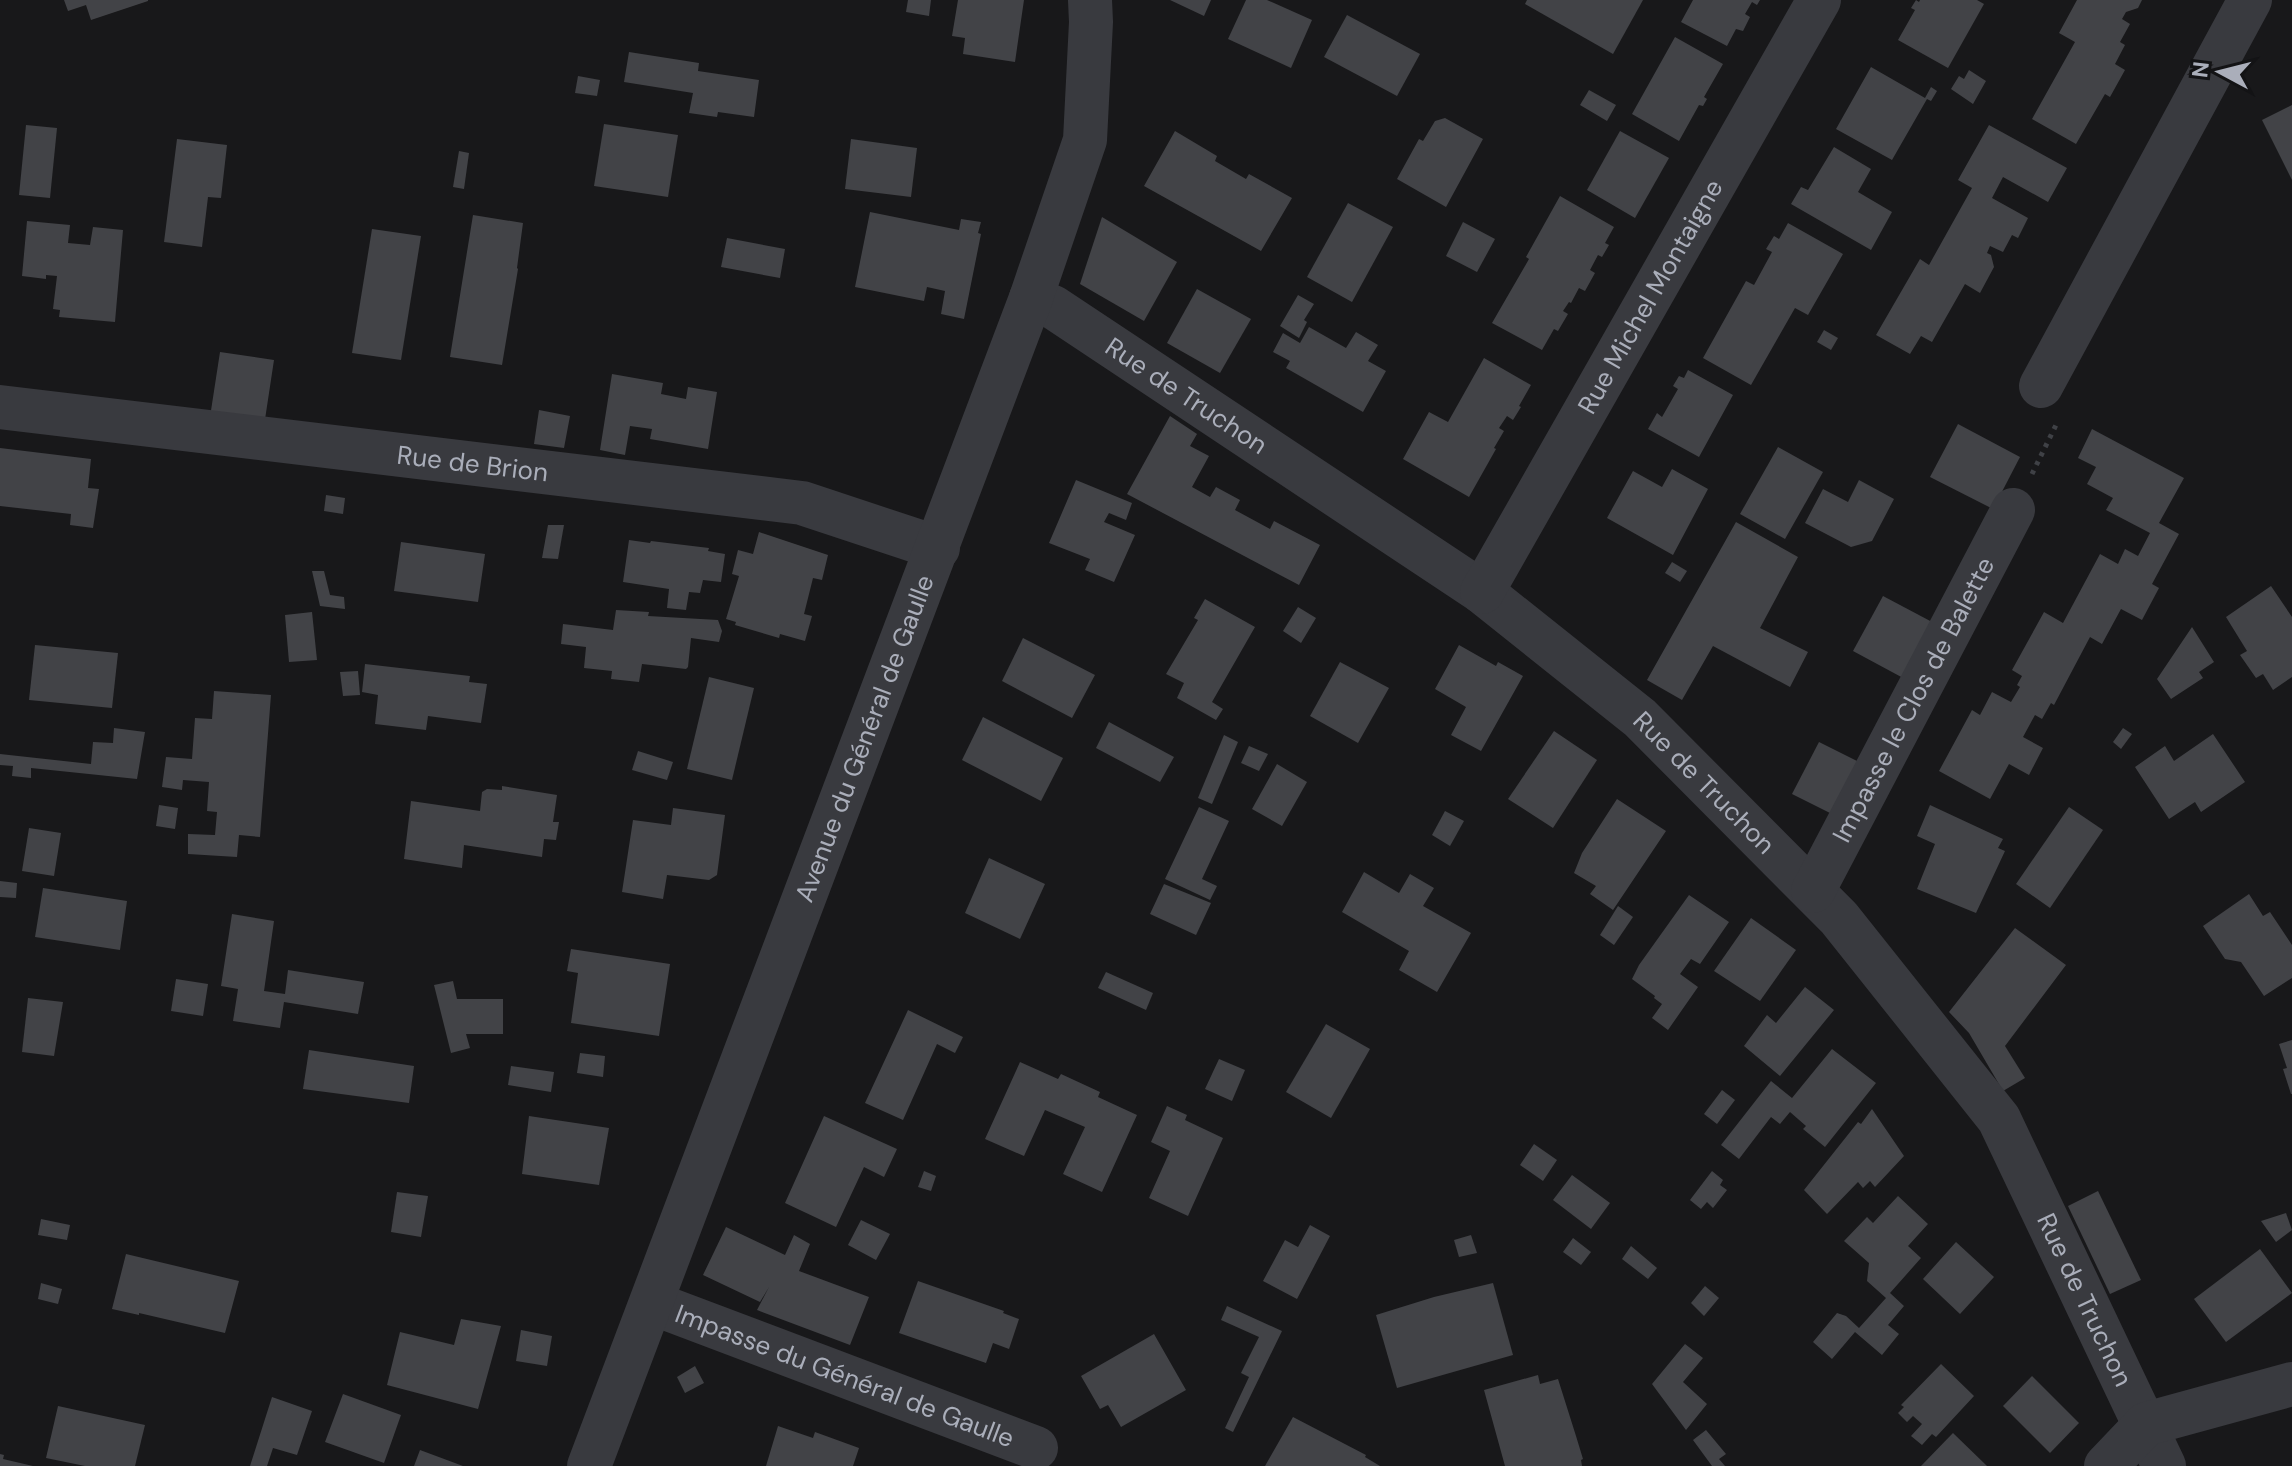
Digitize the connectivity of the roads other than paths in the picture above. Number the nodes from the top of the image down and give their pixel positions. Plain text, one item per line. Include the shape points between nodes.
1 (1090, 0) edge
2 (1819, 0) edge
3 (2250, 0) edge
4 (1031, 298) junction
5 (2041, 386) road end
6 (0, 407) edge
7 (2013, 510) road end
8 (938, 548) junction
9 (1482, 592) junction
10 (1813, 891) junction
11 (652, 1303) junction
12 (2292, 1384) edge
13 (2146, 1424) junction
14 (1036, 1448) dead end
15 (589, 1466) edge
16 (2106, 1466) edge
17 (2164, 1466) edge

1 - 4 street, Avenue du Général de Gaulle via 1085,140
2 - 9 street, Rue Michel Montaigne
3 - 5 street
4 - 8 street, Avenue du Général de Gaulle
4 - 9 street, Rue de Truchon via 1053,307
6 - 8 street, Rue de Brion via 802,503
7 - 10 street, Impasse le Clos de Balette
8 - 11 street, Avenue du Général de Gaulle
9 - 10 street, Rue de Truchon via 1640,718
10 - 13 street, Rue de Truchon via 1999,1119
11 - 14 street, Impasse du Général de Gaulle
11 - 15 street, Avenue du Général de Gaulle
12 - 13 street
13 - 16 street
13 - 17 street, Rue de Truchon

